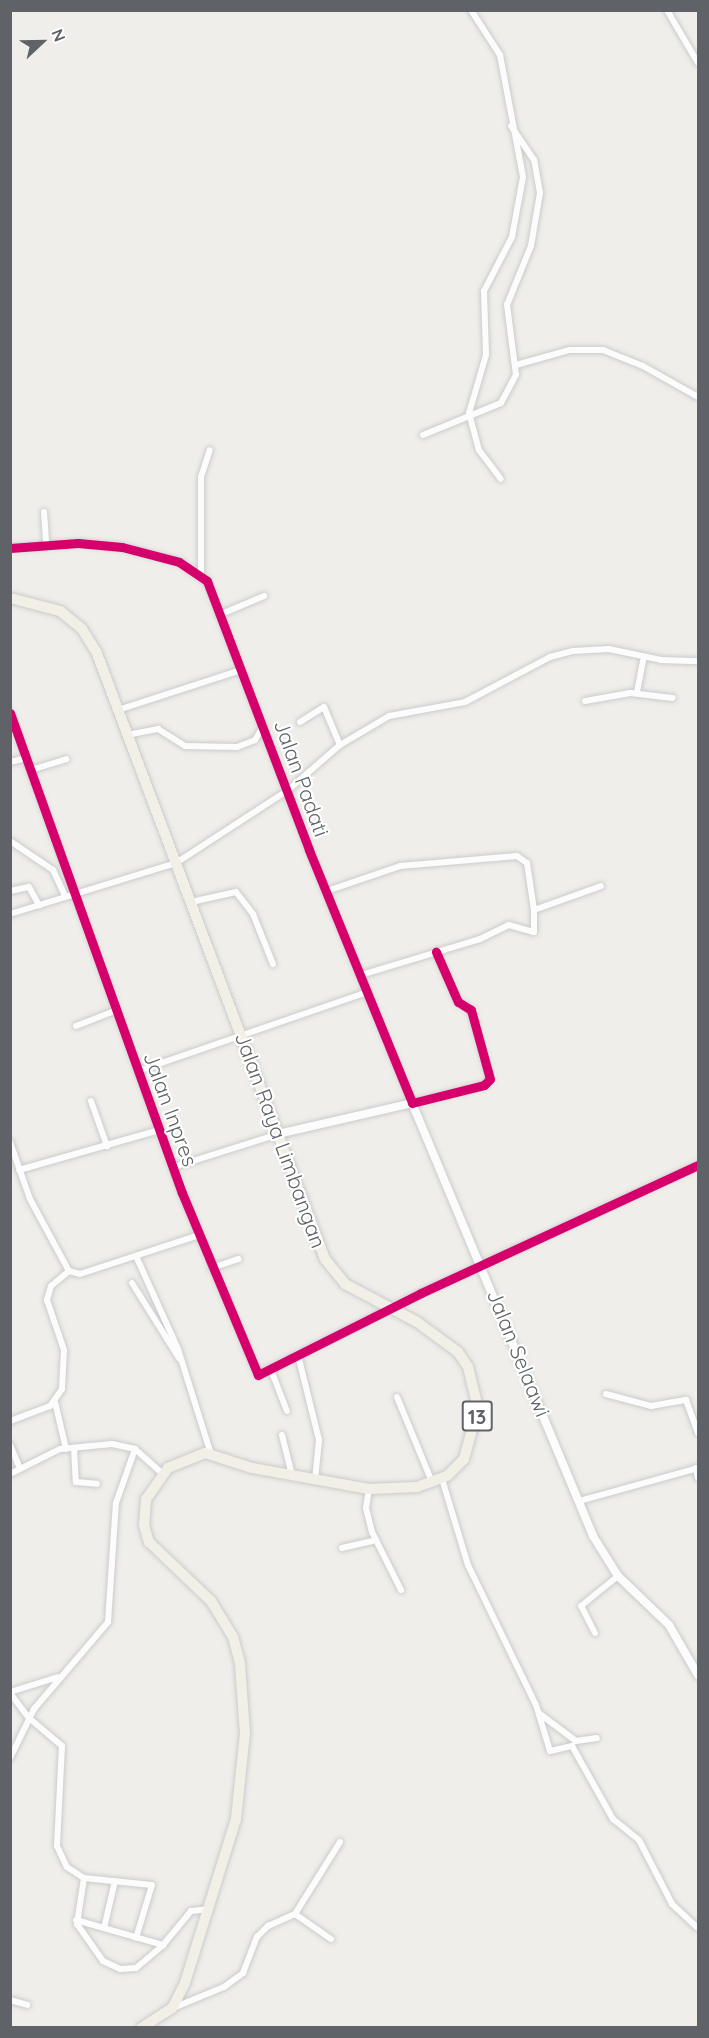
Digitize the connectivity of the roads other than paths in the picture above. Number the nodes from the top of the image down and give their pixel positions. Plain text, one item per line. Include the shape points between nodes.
1 (471, 10) edge
2 (667, 10) edge
3 (699, 63) edge
4 (511, 126) junction
5 (516, 365) junction
6 (699, 397) edge
7 (469, 418) junction
8 (423, 435) dead end
9 (210, 450) dead end
10 (501, 479) dead end
11 (44, 512) dead end
12 (46, 544) junction
13 (10, 548) edge
14 (201, 573) junction
15 (264, 596) dead end
16 (10, 598) edge
17 (219, 615) junction
18 (644, 657) junction
19 (698, 660) edge
20 (241, 670) junction
21 (637, 692) junction
22 (673, 698) dead end
23 (585, 701) dead end
24 (118, 710) junction
25 (10, 712) edge
26 (300, 722) dead end
27 (264, 725) junction
28 (127, 735) junction
29 (340, 745) junction
30 (27, 758) junction
31 (66, 759) dead end
32 (10, 762) edge
33 (31, 770) junction
34 (287, 791) junction
35 (10, 841) edge
36 (176, 863) junction
37 (601, 886) dead end
38 (10, 891) edge
39 (327, 891) junction
40 (75, 893) junction
41 (65, 896) junction
42 (191, 902) junction
43 (39, 905) junction
44 (534, 910) junction
45 (10, 914) edge
46 (436, 952) junction
47 (273, 964) dead end
48 (361, 975) junction
49 (367, 992) junction
50 (117, 1010) junction
51 (76, 1026) dead end
52 (241, 1032) junction
53 (138, 1071) junction
54 (91, 1101) dead end
55 (412, 1103) junction
56 (159, 1130) junction
57 (278, 1134) junction
58 (10, 1142) edge
59 (107, 1146) junction
60 (699, 1165) edge
61 (174, 1167) junction
62 (19, 1170) junction
63 (199, 1235) junction
64 (136, 1256) junction
65 (238, 1259) dead end
66 (483, 1266) junction
67 (212, 1268) junction
68 (69, 1271) junction
69 (132, 1282) dead end
70 (389, 1309) junction
71 (298, 1355) junction
72 (180, 1360) junction
73 (271, 1370) junction
74 (606, 1394) dead end
75 (397, 1397) dead end
76 (55, 1402) junction
77 (287, 1411) dead end
78 (10, 1421) edge
79 (699, 1432) edge
80 (282, 1435) dead end
81 (10, 1445) edge
82 (74, 1448) junction
83 (66, 1449) junction
84 (135, 1449) junction
85 (211, 1455) junction
86 (20, 1468) junction
87 (697, 1468) edge
88 (162, 1473) junction
89 (10, 1474) edge
90 (292, 1476) junction
91 (699, 1478) edge
92 (315, 1480) junction
93 (437, 1480) junction
94 (97, 1484) dead end
95 (369, 1489) junction
96 (579, 1501) junction
97 (376, 1540) junction
98 (342, 1548) dead end
99 (618, 1575) junction
100 (401, 1590) dead end
101 (595, 1634) dead end
102 (699, 1675) edge
103 (59, 1677) junction
104 (10, 1693) edge
105 (540, 1713) junction
106 (29, 1718) junction
107 (597, 1738) dead end
108 (10, 1758) edge
109 (340, 1842) dead end
110 (84, 1878) junction
111 (115, 1881) junction
112 (209, 1909) junction
113 (295, 1914) junction
114 (76, 1920) junction
115 (104, 1928) junction
116 (699, 1928) edge
117 (136, 1938) junction
118 (331, 1939) dead end
119 (162, 1945) junction
120 (10, 2000) edge
121 (27, 2005) dead end
122 (171, 2008) junction
123 (141, 2028) edge

1 - 4 street via 500,55
2 - 3 street
4 - 5 street via 534,160 540,193 531,246 507,305
4 - 7 street via 523,177 521,198 509,247 484,291 486,355
5 - 6 street via 569,350 603,350 660,374
5 - 7 street via 509,395
7 - 8 street
7 - 10 street via 479,450
9 - 14 street via 201,477
11 - 12 street
12 - 13 street
12 - 14 street via 122,548 166,557
14 - 17 street, Jalan Padati
15 - 17 street
16 - 24 highway, Jalan Raya Limbangan / 13 via 60,611 82,629 96,651
17 - 20 street, Jalan Padati
18 - 19 street
18 - 21 street
18 - 29 street via 609,649 560,654 465,702 389,716
20 - 24 street
20 - 27 street, Jalan Padati
21 - 22 street
21 - 23 street
24 - 28 highway, Jalan Raya Limbangan / 13
25 - 30 street, Jalan Inpres
26 - 29 street via 324,707
27 - 28 street via 255,740 237,747 185,746 158,729
27 - 34 street, Jalan Padati
28 - 36 highway, Jalan Raya Limbangan / 13
29 - 34 street
30 - 32 street
30 - 33 street, Jalan Inpres
31 - 33 street
33 - 40 street, Jalan Inpres
34 - 36 street
34 - 39 street, Jalan Padati
35 - 41 street via 53,870
36 - 40 street
36 - 42 highway, Jalan Raya Limbangan / 13
37 - 44 street
38 - 43 street via 29,887
39 - 44 street via 400,866 517,856 527,863
39 - 48 street, Jalan Padati
40 - 41 street
40 - 50 street, Jalan Inpres
41 - 43 street
42 - 47 street via 236,892 253,914
42 - 52 highway, Jalan Raya Limbangan / 13
43 - 45 street
44 - 46 street via 534,932 508,925
46 - 48 street
46 - 55 street via 458,1002 471,1010 488,1083
48 - 49 street, Jalan Padati
49 - 52 street
49 - 55 street, Jalan Padati
50 - 51 street
50 - 53 street, Jalan Inpres
52 - 53 street
52 - 57 highway, Jalan Raya Limbangan / 13
53 - 56 street, Jalan Inpres
54 - 59 street
55 - 57 street
55 - 66 street, Jalan Selaawi
56 - 59 street
56 - 61 street, Jalan Inpres
57 - 61 street
57 - 70 highway, Jalan Raya Limbangan / 13 via 325,1259 345,1284
58 - 62 street
59 - 62 street
60 - 66 street
61 - 63 street, Jalan Inpres
62 - 68 street
63 - 64 street
63 - 67 street, Jalan Inpres
64 - 68 street via 80,1274
64 - 72 street
65 - 67 street
66 - 70 street
66 - 96 street, Jalan Selaawi
67 - 73 street, Jalan Inpres via 253,1372 258,1375
68 - 76 street via 48,1293 64,1350 62,1389
69 - 72 street
70 - 71 street
70 - 93 highway, Jalan Raya Limbangan / 13 via 437,1334 468,1367 478,1408 474,1430 464,1459
71 - 73 street
71 - 92 street via 319,1440
72 - 85 street
73 - 77 street
74 - 79 street via 651,1406 686,1400
75 - 93 street
76 - 78 street
76 - 83 street
80 - 90 street
81 - 86 street
82 - 83 street
82 - 84 street via 122,1444
82 - 94 street via 76,1482
83 - 86 street
84 - 88 street
84 - 103 street via 116,1503 111,1614
85 - 88 highway, Jalan Raya Limbangan / 13 via 188,1456
85 - 90 highway, Jalan Raya Limbangan / 13
86 - 89 street
87 - 91 street
87 - 96 street
88 - 112 highway, Jalan Raya Limbangan / 13 via 146,1499 144,1525 149,1542 216,1607 233,1637 240,1664 243,1774 236,1819
90 - 92 highway, Jalan Raya Limbangan / 13
92 - 95 highway, Jalan Raya Limbangan / 13
93 - 95 highway, Jalan Raya Limbangan / 13 via 403,1490
93 - 105 street via 468,1565
95 - 97 street via 366,1508
96 - 99 street, Jalan Selaawi via 601,1552
97 - 98 street
97 - 100 street
99 - 101 street via 581,1606
99 - 102 street, Jalan Selaawi via 669,1625
103 - 104 street
103 - 106 street
104 - 106 street
105 - 107 street via 576,1741
105 - 116 street via 550,1751 572,1746 613,1819 639,1840 672,1904
106 - 108 street
106 - 110 street via 62,1746 58,1850 67,1867
109 - 113 street
110 - 111 street
110 - 114 street
111 - 115 street
111 - 117 street via 153,1886
112 - 119 street via 191,1911
112 - 122 highway, Jalan Raya Limbangan / 13 via 185,1983
113 - 118 street
113 - 122 street via 268,1926 256,1937 243,1973
114 - 115 street
114 - 119 street via 103,1961 120,1970 141,1966
115 - 117 street
117 - 119 street
120 - 121 street
122 - 123 highway, Jalan Raya Limbangan / 13

